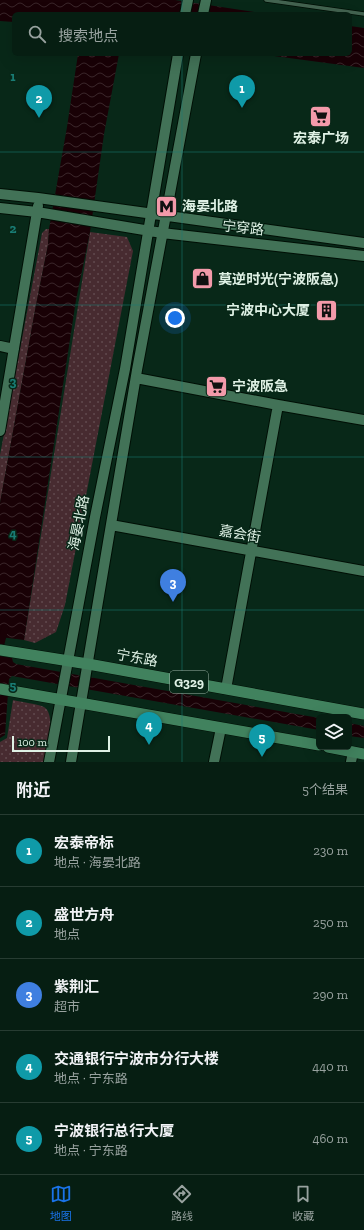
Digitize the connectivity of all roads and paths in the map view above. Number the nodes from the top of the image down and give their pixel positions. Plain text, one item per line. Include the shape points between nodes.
1 (188, 0) edge
2 (206, 0) edge
3 (266, 0) edge
4 (185, 12) edge
5 (203, 12) edge
6 (350, 12) edge
7 (352, 12) edge
8 (364, 14) edge
9 (178, 56) edge
10 (196, 56) edge
11 (0, 194) edge
12 (38, 198) junction
13 (0, 208) edge
14 (37, 212) junction
15 (151, 214) junction
16 (166, 216) junction
17 (148, 231) junction
18 (162, 233) junction
19 (364, 243) edge
20 (364, 256) edge
21 (0, 346) edge
22 (14, 349) junction
23 (136, 378) junction
24 (278, 405) junction
25 (364, 420) edge
26 (0, 431) edge
27 (111, 525) junction
28 (252, 550) junction
29 (364, 571) edge
30 (0, 650) edge
31 (68, 661) junction
32 (88, 664) junction
33 (226, 689) junction
34 (6, 690) edge
35 (61, 700) junction
36 (81, 704) junction
37 (364, 714) edge
38 (221, 728) junction
39 (316, 744) edge
40 (335, 750) edge
41 (364, 754) edge
42 (352, 757) edge
43 (49, 762) edge
44 (71, 762) edge
45 (214, 762) edge

1 - 4 main road
2 - 5 main road
3 - 6 lane
7 - 8 lane
9 - 15 main road, 海晏北路
10 - 16 main road
11 - 12 main road, 宁穿路
12 - 14 main road
12 - 15 main road, 宁穿路
13 - 14 main road, 宁穿路
14 - 17 main road, 宁穿路
14 - 22 main road
15 - 16 main road, 宁穿路
15 - 17 main road, 海晏北路
16 - 18 main road
16 - 19 main road, 宁穿路
17 - 18 main road, 宁穿路
17 - 31 main road, 海晏北路 via 126,369 94,516
18 - 20 main road, 宁穿路
18 - 23 main road
21 - 22 main road
22 - 26 main road
23 - 24 main road
23 - 27 main road
24 - 25 main road
24 - 28 main road
27 - 28 main road, 嘉会街
27 - 32 main road
28 - 29 main road, 嘉会街
28 - 33 main road
30 - 31 main road, 宁东路 / G329
31 - 32 main road, 宁东路 / G329
31 - 35 main road, 海晏北路
32 - 33 main road, 宁东路 / G329
32 - 36 main road
33 - 37 main road, 宁东路 / G329
34 - 35 main road
35 - 36 main road
35 - 43 main road, 海晏北路
36 - 38 main road
36 - 44 main road
38 - 39 main road
38 - 45 main road
40 - 42 main road
41 - 42 main road

